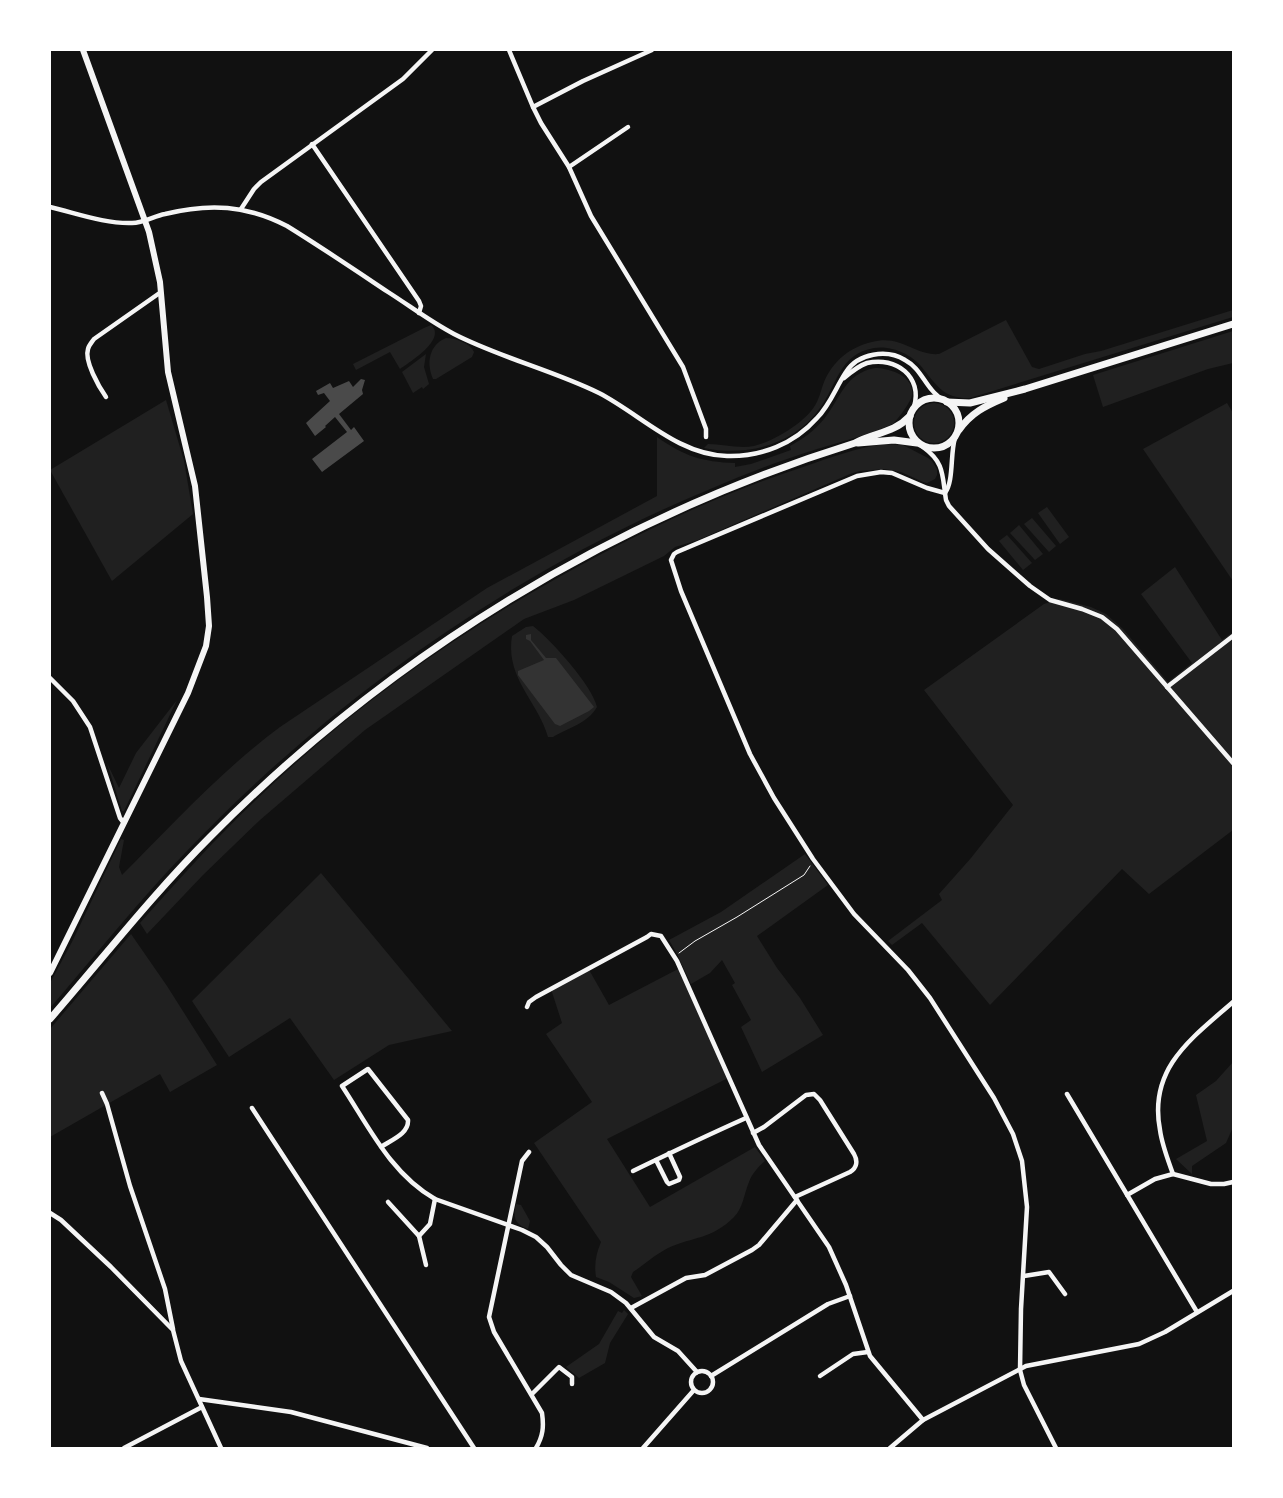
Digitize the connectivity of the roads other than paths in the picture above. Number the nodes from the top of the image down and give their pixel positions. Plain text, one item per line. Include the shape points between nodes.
1 (83, 50) edge
2 (432, 50) edge
3 (509, 50) edge
4 (652, 50) edge
5 (533, 108) junction
6 (628, 127) dead end
7 (312, 144) junction
8 (569, 168) junction
9 (50, 207) edge
10 (241, 209) junction
11 (144, 221) junction
12 (161, 292) junction
13 (419, 312) junction
14 (1233, 324) edge
15 (842, 379) junction
16 (1025, 389) junction
17 (106, 397) dead end
18 (944, 401) junction
19 (914, 407) junction
20 (910, 416) junction
21 (956, 435) junction
22 (706, 437) dead end
23 (855, 443) junction
24 (920, 445) junction
25 (945, 492) junction
26 (1233, 636) edge
27 (50, 678) edge
28 (1167, 687) junction
29 (1233, 762) edge
30 (124, 824) junction
31 (50, 973) edge
32 (1233, 1002) edge
33 (527, 1007) dead end
34 (50, 1019) edge
35 (102, 1093) dead end
36 (1067, 1094) dead end
37 (252, 1108) dead end
38 (746, 1118) junction
39 (753, 1133) junction
40 (381, 1147) junction
41 (529, 1152) dead end
42 (669, 1153) junction
43 (656, 1160) junction
44 (633, 1171) dead end
45 (1173, 1174) junction
46 (1233, 1182) edge
47 (1127, 1195) junction
48 (796, 1198) junction
49 (435, 1199) junction
50 (388, 1202) dead end
51 (50, 1213) edge
52 (507, 1226) junction
53 (419, 1236) junction
54 (426, 1265) dead end
55 (1024, 1276) junction
56 (1233, 1291) edge
57 (1065, 1294) dead end
58 (850, 1296) junction
59 (631, 1308) junction
60 (1198, 1312) junction
61 (173, 1330) junction
62 (868, 1352) junction
63 (1020, 1370) junction
64 (697, 1372) junction
65 (710, 1376) junction
66 (820, 1376) dead end
67 (572, 1384) dead end
68 (694, 1390) junction
69 (532, 1394) junction
70 (198, 1399) junction
71 (202, 1407) junction
72 (923, 1420) junction
73 (124, 1448) edge
74 (221, 1448) edge
75 (427, 1448) edge
76 (474, 1448) edge
77 (536, 1448) edge
78 (642, 1448) edge
79 (890, 1448) edge
80 (1056, 1448) edge

1 - 11 main road
2 - 7 street via 403,79
3 - 5 street
4 - 5 street
5 - 8 street
6 - 8 street
7 - 10 street via 261,182
7 - 13 street via 419,301
8 - 22 street via 591,216 683,367 705,425
9 - 11 street via 110,221
10 - 11 street via 196,208
10 - 13 street via 287,226
11 - 12 main road via 155,255
12 - 17 street via 94,339 88,347 89,364
12 - 30 main road via 168,372 195,486 208,634 195,677
13 - 15 street via 470,341 600,394 681,444 722,456 761,452 790,441 818,418
14 - 16 main road
15 - 18 street via 850,367 865,357 896,356 914,366
15 - 19 street via 866,364 881,362 893,365 914,381 917,394
16 - 18 main road via 970,403
16 - 21 main road via 967,418
18 - 19 main road via 929,398
18 - 21 main road via 958,415
19 - 20 main road
20 - 23 main road via 894,429
20 - 24 main road via 910,432
21 - 24 main road via 942,448
21 - 25 street via 951,450 951,478
23 - 24 main road via 894,440
23 - 34 main road via 748,480 652,522 536,583 424,654 321,734 241,806 171,878
24 - 25 street via 939,461
25 - 28 street via 949,506 1007,567 1050,600 1102,616 1122,634
25 - 55 street via 892,473 857,476 677,552 672,557 673,570 750,754 774,798 813,859 854,914 930,998 1008,1124 1022,1160 1026,1190
26 - 28 street
27 - 30 street via 73,701 90,727
28 - 29 street
30 - 31 main road
32 - 45 street via 1185,1044 1163,1078 1158,1116
33 - 38 street via 536,997 652,934 661,936 674,957
35 - 61 street via 165,1289
36 - 47 street
37 - 76 street
38 - 39 street
38 - 42 street
39 - 48 street
39 - 48 street via 806,1095 814,1094 820,1100 854,1154 856,1164 850,1172
40 - 40 street via 342,1086 368,1069 408,1120 405,1131
40 - 49 street via 405,1178
41 - 52 street via 522,1161
42 - 43 street
42 - 43 street via 680,1176 672,1184 667,1182
43 - 44 street
45 - 46 street via 1211,1184
45 - 47 street via 1155,1179
47 - 60 street
48 - 58 street via 827,1242
48 - 59 street via 752,1250 705,1276 686,1278
49 - 52 street
49 - 53 street via 430,1224
50 - 53 street
51 - 61 street via 112,1268
52 - 59 street via 536,1237 571,1275 611,1292
52 - 69 street via 489,1317 494,1332
53 - 54 street
55 - 57 street via 1049,1272
55 - 63 street
56 - 60 street
58 - 62 street
58 - 65 street via 828,1304
59 - 64 street via 654,1337 678,1351
60 - 63 street via 1139,1344 1035,1363
61 - 70 street via 181,1361
62 - 66 street via 853,1354
62 - 72 street
63 - 72 street
63 - 80 street via 1024,1385
64 - 65 street
64 - 68 street via 691,1380
65 - 68 street via 712,1383 708,1391
67 - 69 street via 572,1377 559,1367
68 - 78 street
69 - 77 street via 543,1421 542,1435
70 - 71 street
70 - 75 street via 291,1412
71 - 73 street
71 - 74 street
72 - 79 street

